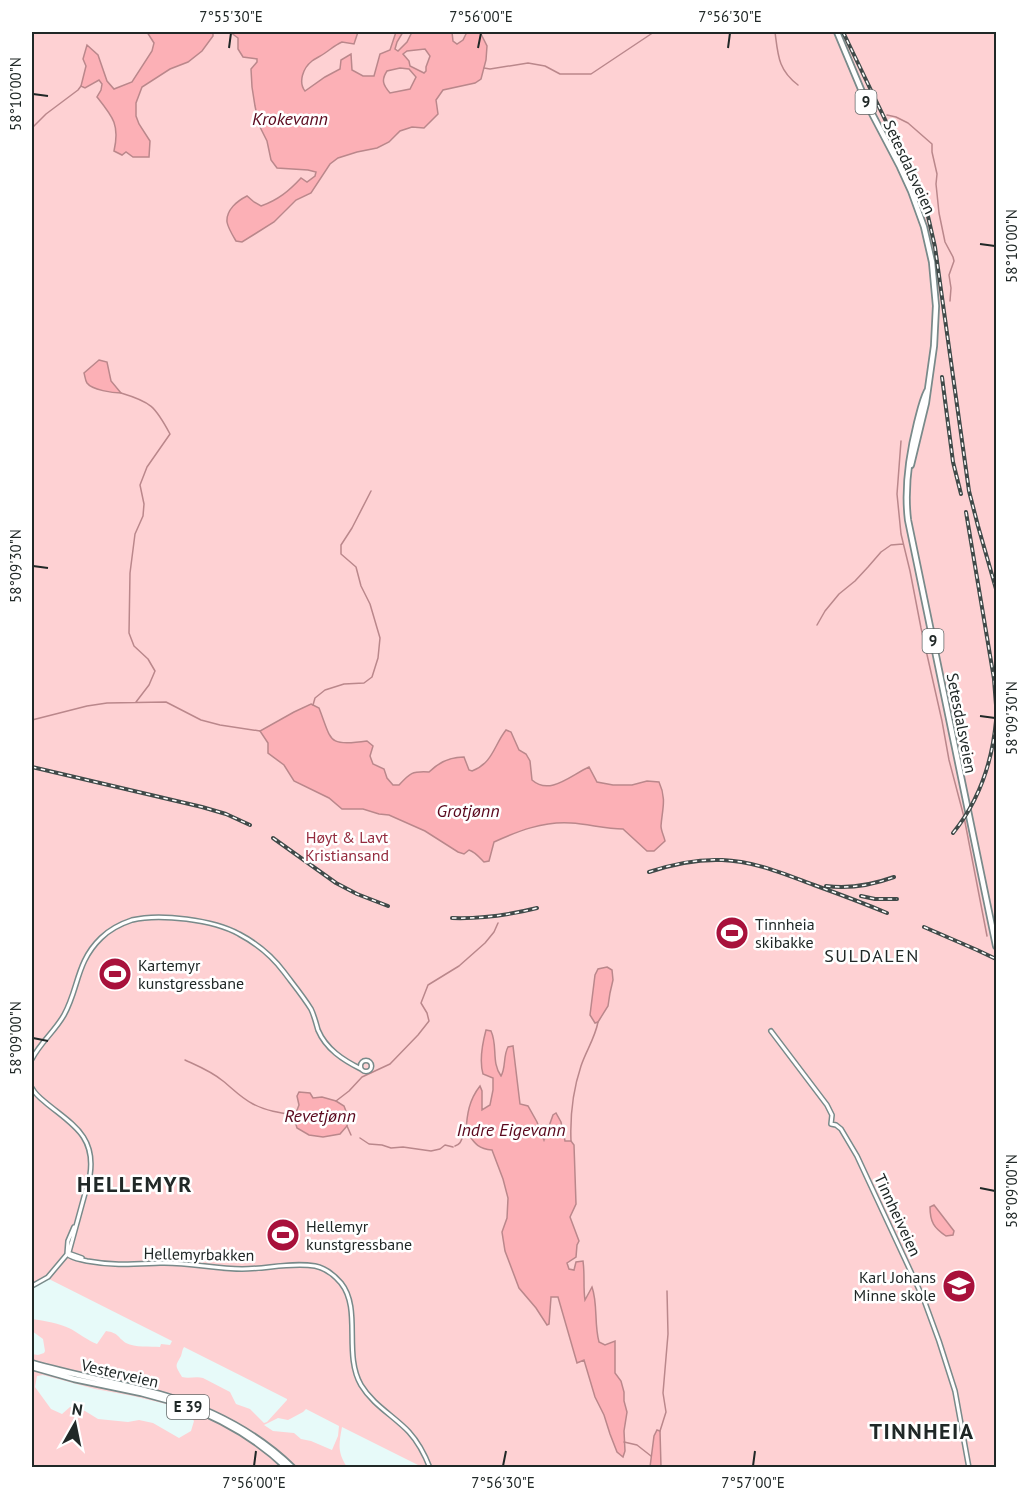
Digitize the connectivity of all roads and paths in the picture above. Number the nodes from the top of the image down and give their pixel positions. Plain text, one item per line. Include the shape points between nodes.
1 (837, 32) edge
2 (996, 946) edge
3 (771, 1031) dead end
4 (32, 1059) edge
5 (348, 1061) junction
6 (362, 1062) junction
7 (361, 1069) junction
8 (32, 1088) edge
9 (67, 1254) junction
10 (32, 1286) edge
11 (32, 1365) edge
12 (287, 1467) edge
13 (293, 1467) edge
14 (430, 1467) edge
15 (969, 1467) edge

1 - 2 highway, Setesdalsveien / 9 via 868,106 909,185 928,240 936,306 934,346 908,465 906,498 909,529
3 - 15 street, Tinnheiveien via 827,1105 831,1124 841,1129 851,1146 915,1279 955,1391
4 - 5 street via 69,1007 80,969 99,939 133,920 154,918 212,923 249,940 275,962 308,1004 326,1044
5 - 6 street
5 - 7 street
6 - 7 street
6 - 7 street via 369,1061 372,1067 367,1072
8 - 9 street via 77,1128 91,1159
9 - 10 street via 48,1276
9 - 14 street, Hellemyrbakken via 110,1265 181,1263 242,1269 314,1266 335,1276 349,1299 352,1355 359,1382 373,1401 411,1434
11 - 12 highway, Vesterveien / E 39 via 184,1405 237,1431
11 - 13 highway, Vesterveien / E 39 via 165,1396 199,1408 256,1438

